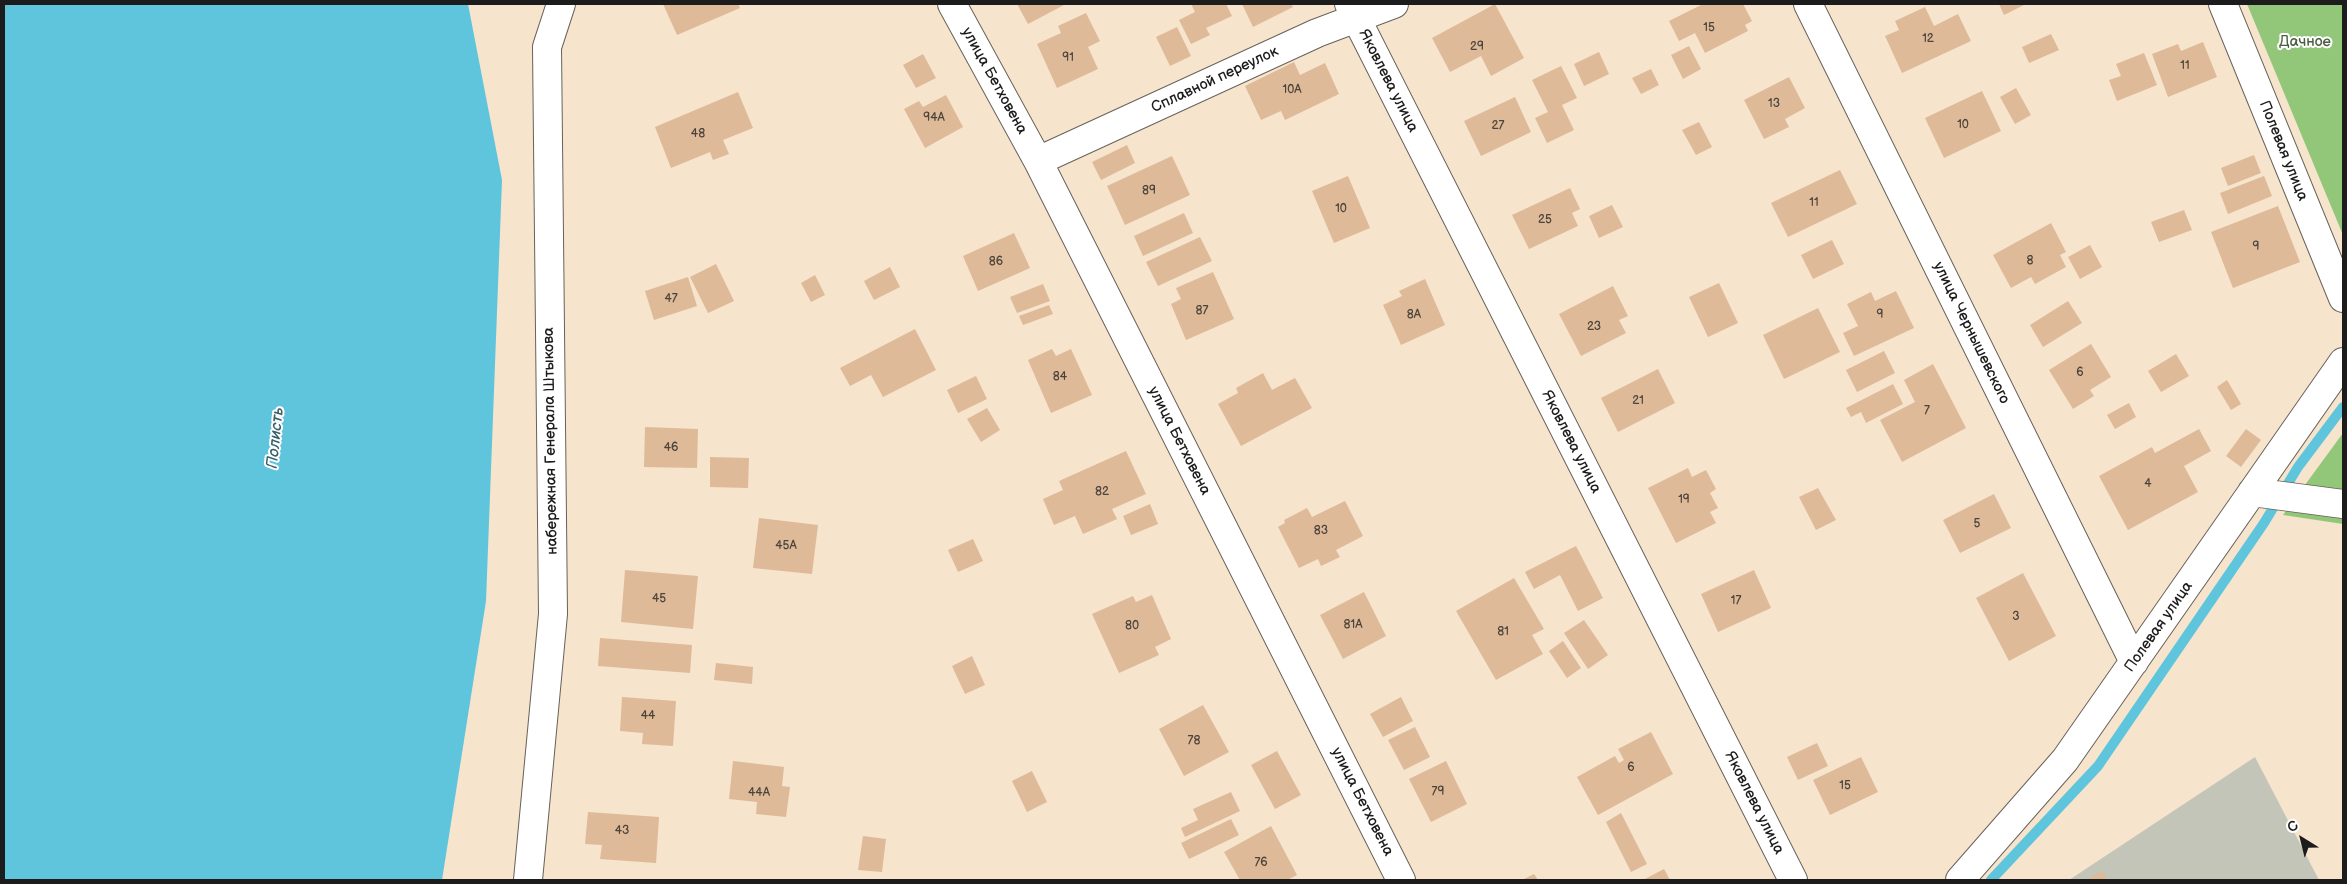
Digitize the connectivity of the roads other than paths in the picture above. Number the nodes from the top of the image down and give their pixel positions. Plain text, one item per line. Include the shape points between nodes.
1 (561, 4) edge
2 (952, 4) edge
3 (1394, 4) edge
4 (1808, 4) edge
5 (2223, 4) edge
6 (1352, 11) edge
7 (1038, 161) junction
8 (2343, 298) edge
9 (2343, 362) edge
10 (2252, 492) junction
11 (2343, 504) edge
12 (2134, 662) junction
13 (528, 880) edge
14 (1401, 880) edge
15 (1793, 880) edge
16 (1960, 880) edge

1 - 13 street, набережная Генерала Штыкова via 547,47 553,614
2 - 7 street, улица Бетховена
3 - 6 street, Сплавной переулок
4 - 12 street, улица Чернышевского
5 - 8 street, Полевая улица
6 - 7 street, Сплавной переулок via 1318,33
6 - 15 street, Яковлева улица
7 - 14 street, улица Бетховена
9 - 10 street, Полевая улица
10 - 11 street
10 - 12 street, Полевая улица
12 - 16 street, Полевая улица via 2065,760

